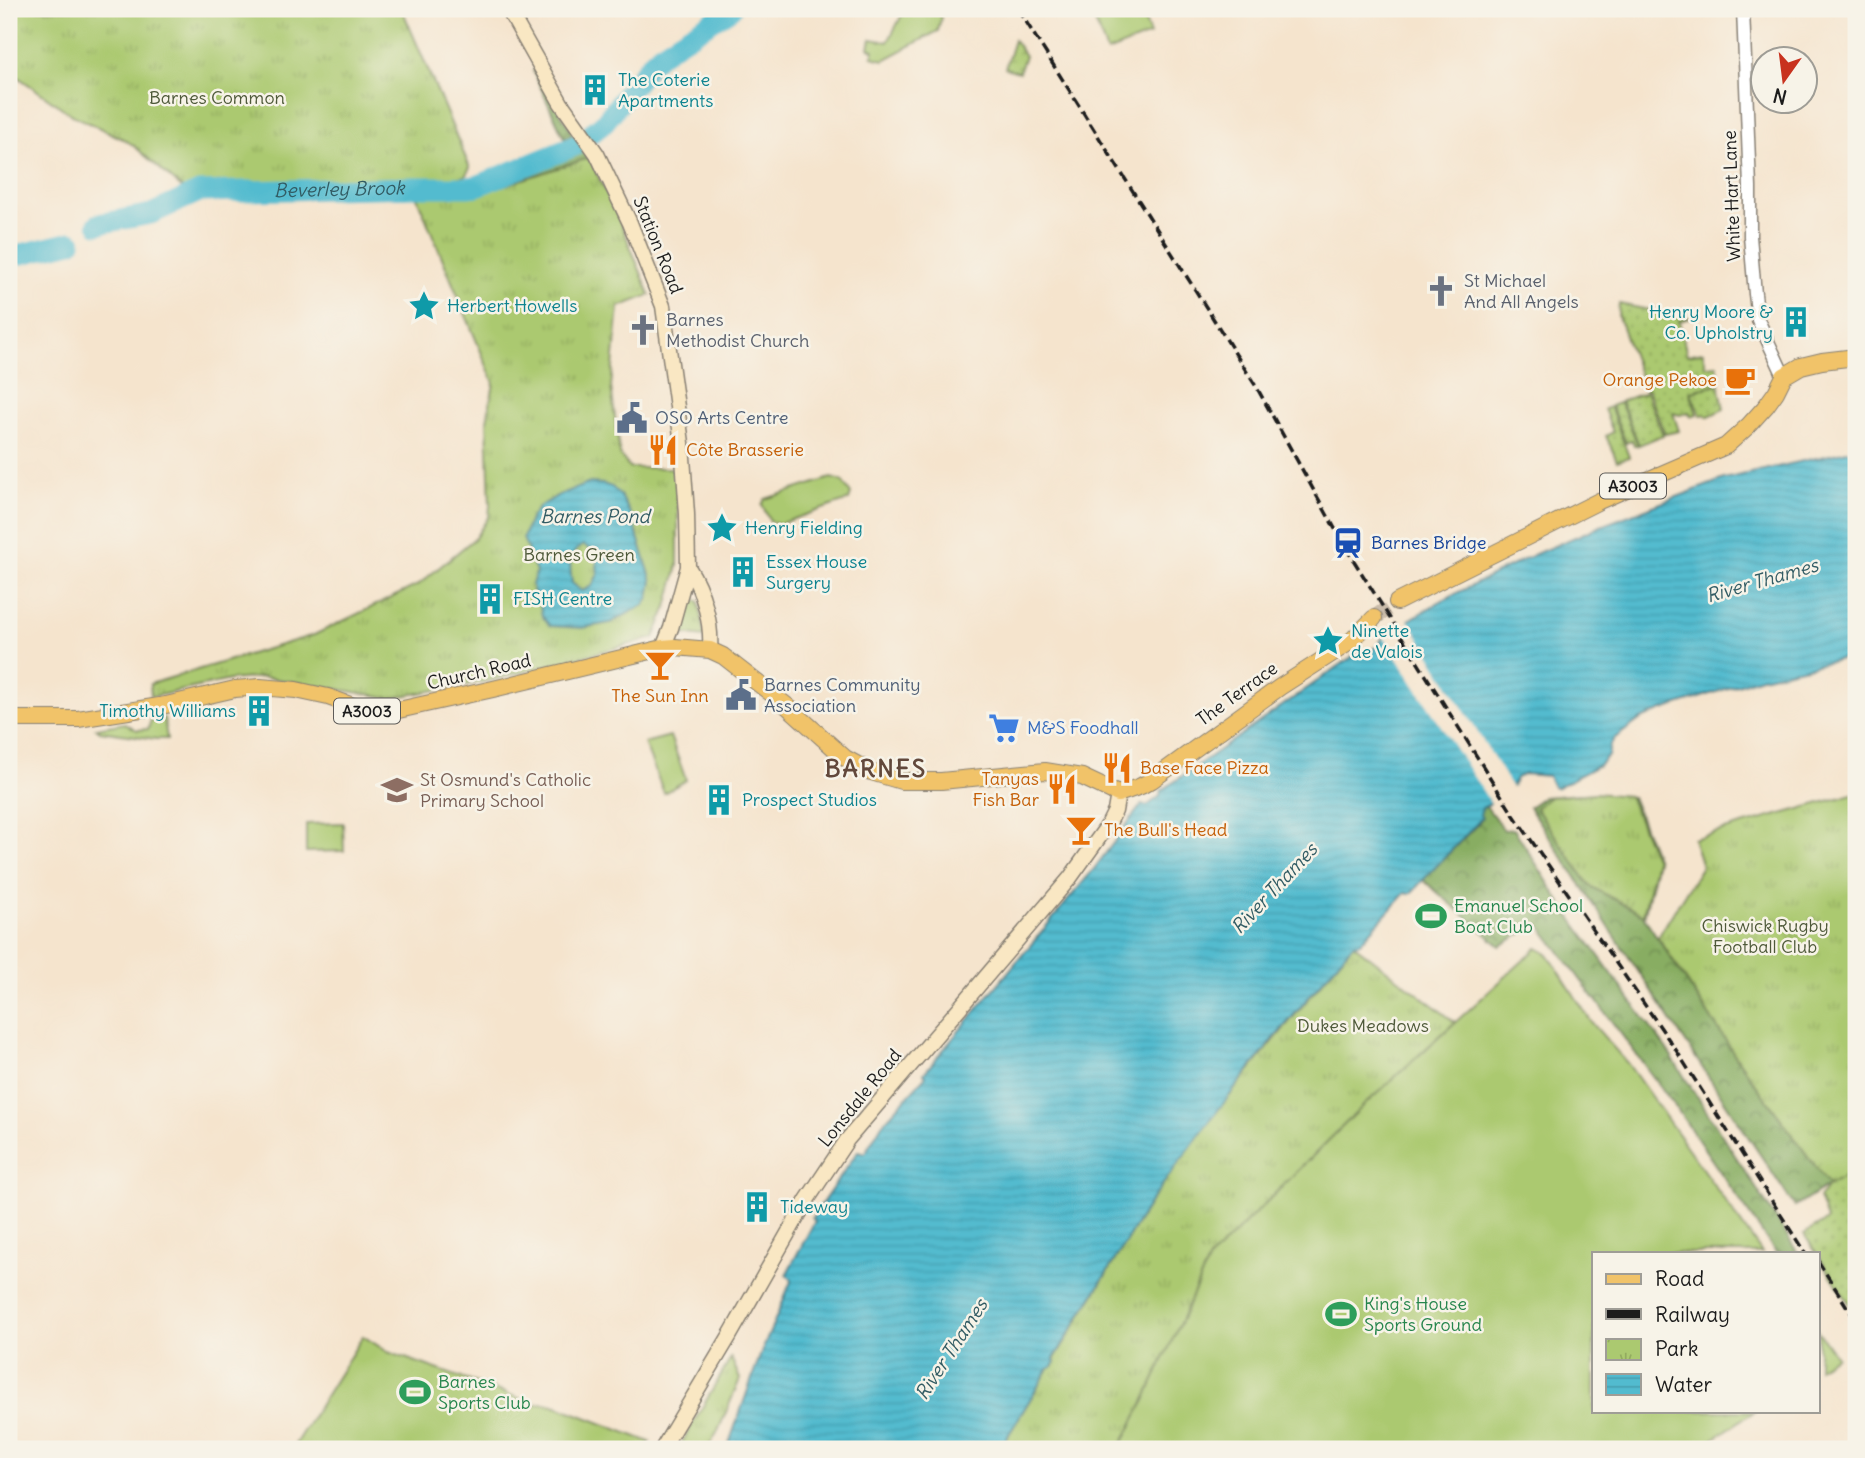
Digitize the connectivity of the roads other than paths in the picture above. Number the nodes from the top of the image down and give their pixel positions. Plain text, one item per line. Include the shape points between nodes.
1 (508, 9) edge
2 (1743, 9) edge
3 (1856, 357) edge
4 (1784, 376) junction
5 (688, 566) junction
6 (701, 593) junction
7 (680, 596) junction
8 (1397, 602) tunnel mouth
9 (1374, 618) tunnel mouth
10 (663, 648) junction
11 (710, 650) junction
12 (9, 719) edge
13 (1118, 794) junction
14 (662, 1449) edge

1 - 5 main road, Station Road via 561,103 597,154 663,306 682,443
2 - 4 street, White Hart Lane via 1755,294 1758,320
3 - 4 main road via 1801,366
4 - 8 main road, A3003 via 1766,406 1726,446 1599,501
5 - 6 main road, Station Road
5 - 7 main road, Station Road
6 - 7 main road
6 - 11 main road, Station Road
7 - 10 main road, Station Road
9 - 13 main road, The Terrace via 1350,642 1152,780
10 - 11 main road, Church Road / A3003
10 - 12 main road, Church Road / A3003 via 385,713 296,690 260,687 78,719
11 - 13 main road, A3003 via 765,688 845,758 872,772 901,781 941,782 1045,771 1082,777
13 - 14 main road, Lonsdale Road via 1108,825 1070,878 847,1140

